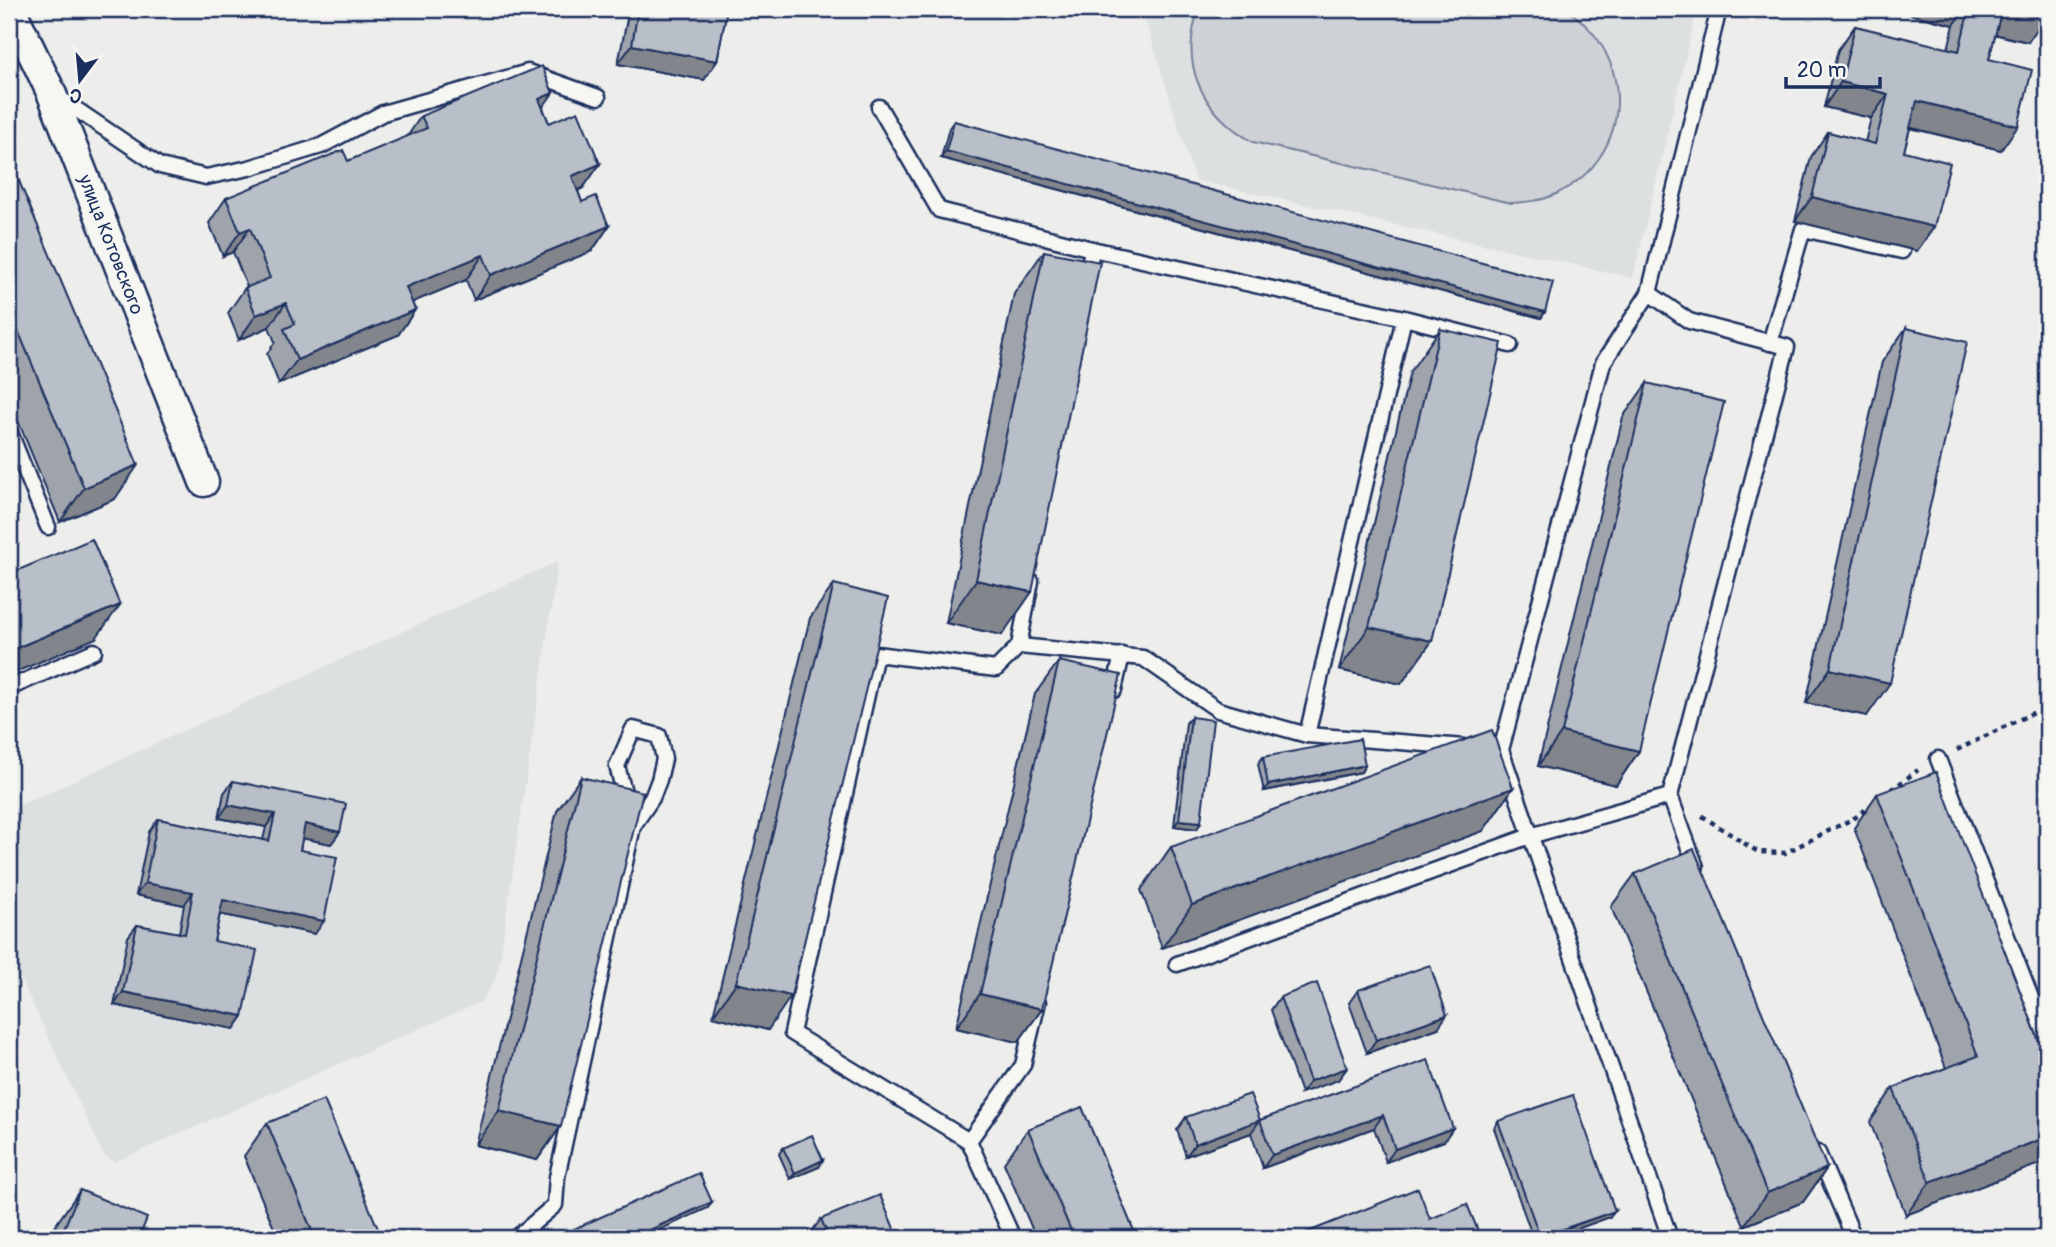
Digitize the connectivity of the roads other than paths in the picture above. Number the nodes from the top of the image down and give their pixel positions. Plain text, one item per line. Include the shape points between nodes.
1 (11, 9) edge
2 (1719, 9) edge
3 (51, 92) junction
4 (598, 97) dead end
5 (879, 107) dead end
6 (1092, 249) junction
7 (1902, 251) dead end
8 (1085, 290) edge
9 (1648, 293) junction
10 (1404, 318) junction
11 (1770, 343) junction
12 (1510, 345) dead end
13 (9, 430) edge
14 (204, 482) dead end
15 (48, 527) dead end
16 (1034, 564) edge
17 (1019, 646) junction
18 (94, 651) edge
19 (1122, 655) junction
20 (9, 688) edge
21 (1109, 708) edge
22 (1307, 734) junction
23 (1487, 749) junction
24 (1938, 759) road end
25 (1670, 796) junction
26 (633, 826) junction
27 (1530, 836) junction
28 (1704, 886) edge
29 (1177, 964) dead end
30 (1042, 986) edge
31 (2047, 1040) edge
32 (1812, 1138) edge
33 (969, 1141) junction
34 (516, 1238) edge
35 (1013, 1238) edge
36 (1670, 1238) edge
37 (1854, 1238) edge

1 - 3 street, улица Котовского
2 - 9 lane
3 - 4 lane via 160,166 206,177 321,146 383,113 528,72
3 - 14 street, улица Котовского
5 - 6 lane via 939,210
6 - 8 lane
6 - 10 lane
7 - 11 lane via 1802,229
9 - 11 lane via 1689,321
9 - 23 lane via 1603,363
10 - 12 lane
10 - 22 lane
11 - 25 lane via 1787,347
13 - 15 lane
16 - 17 lane
17 - 19 lane
17 - 33 lane via 996,669 876,654 792,1033
18 - 20 lane
19 - 21 lane
19 - 22 lane via 1143,657 1219,710
22 - 23 lane
23 - 27 lane
24 - 31 lane
25 - 27 lane
25 - 28 lane
26 - 26 lane via 617,766 633,729 659,736 664,758 652,798
26 - 34 lane via 557,1177 555,1205
27 - 29 lane
27 - 36 lane
30 - 33 lane via 1023,1065
32 - 37 lane
33 - 35 lane

